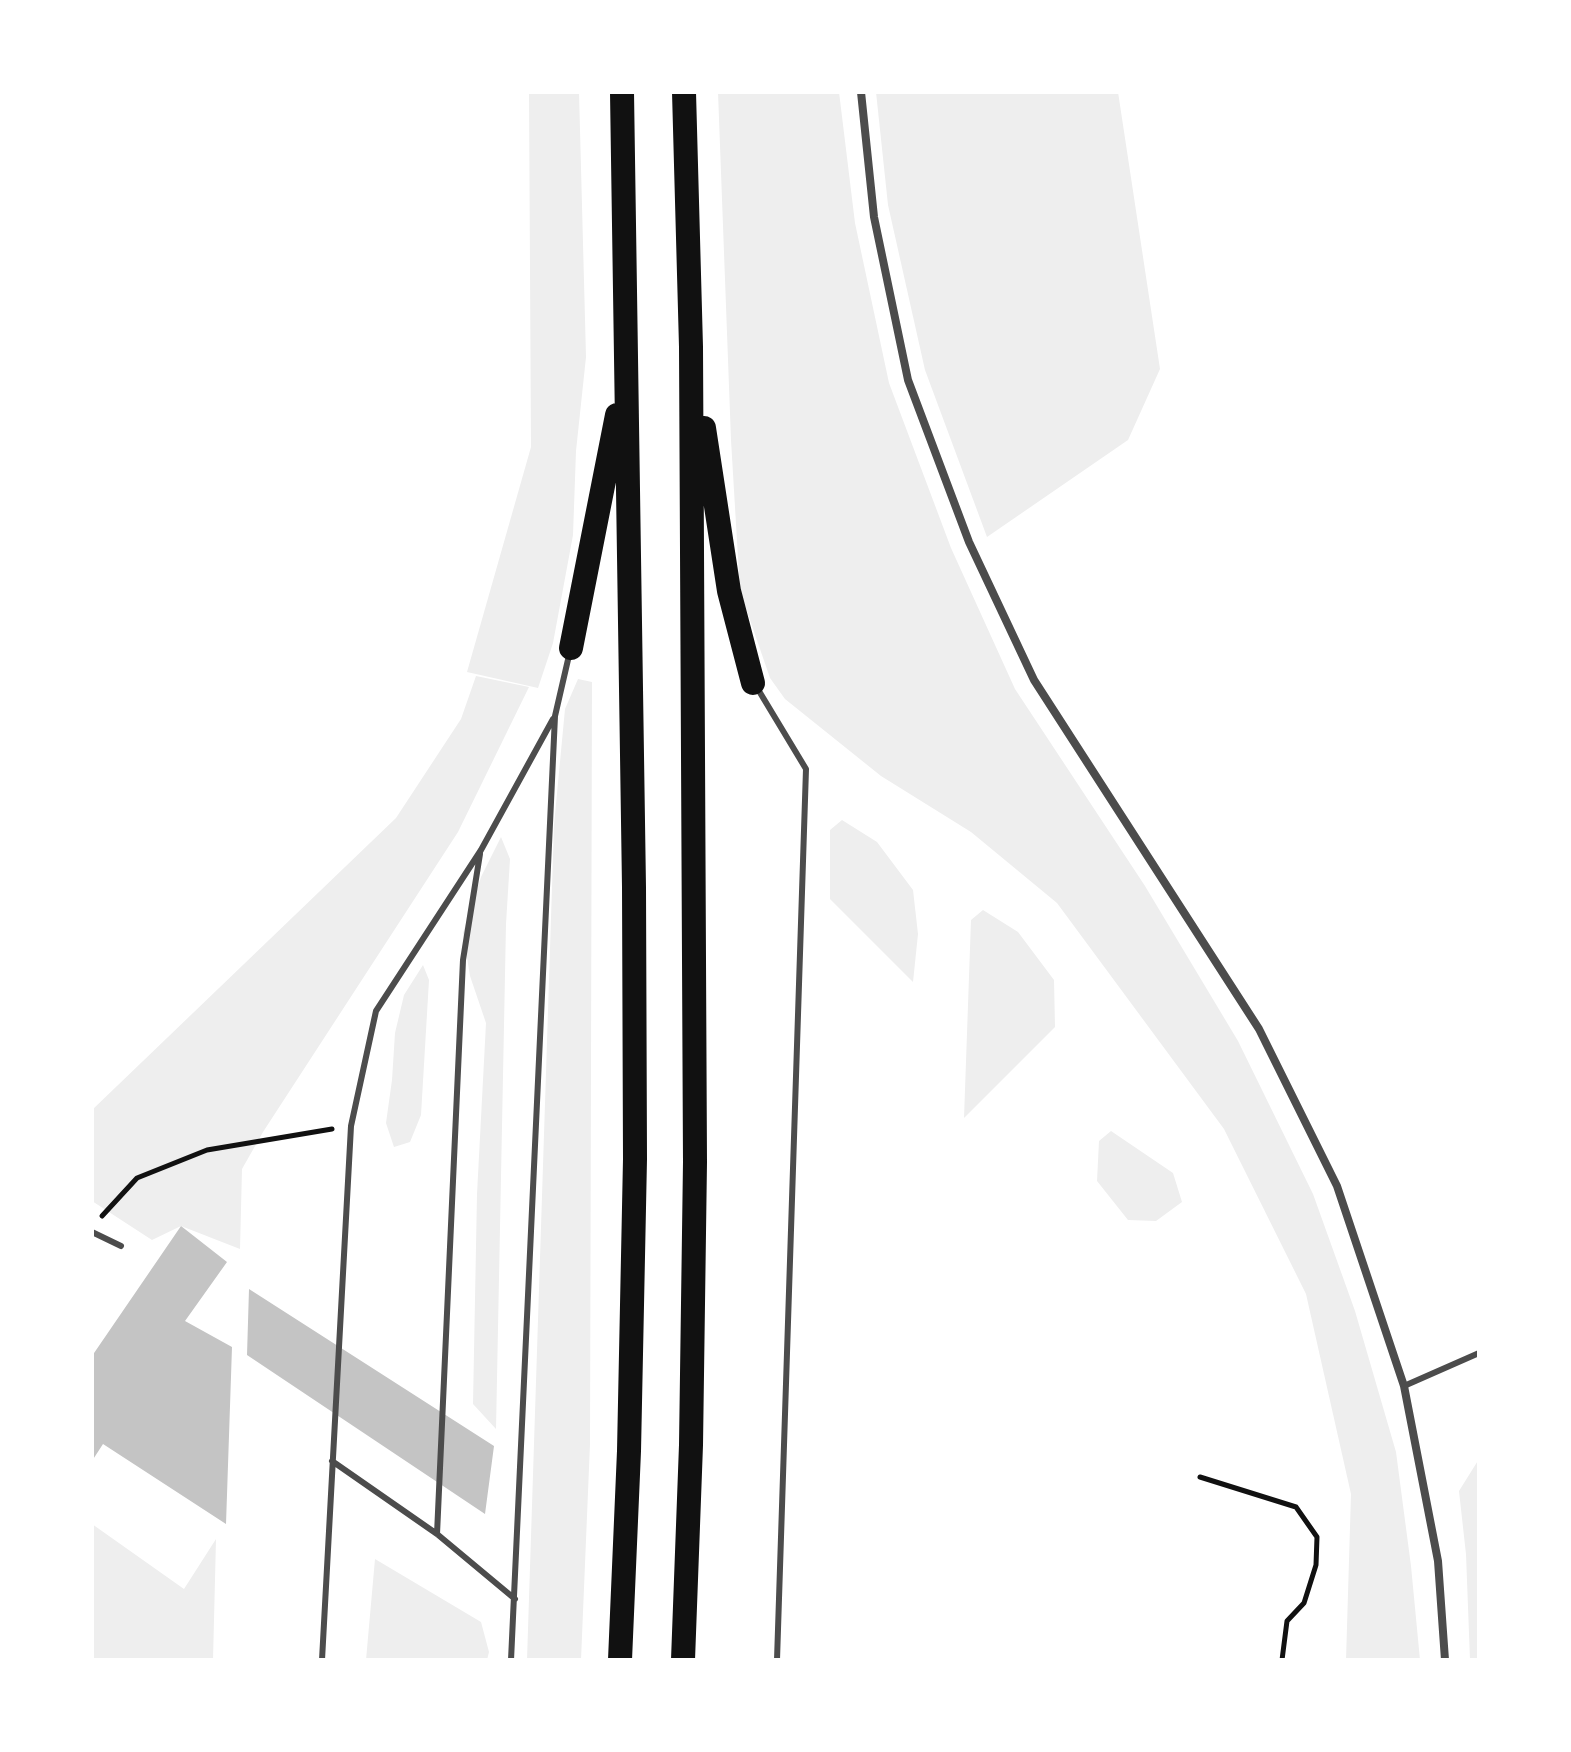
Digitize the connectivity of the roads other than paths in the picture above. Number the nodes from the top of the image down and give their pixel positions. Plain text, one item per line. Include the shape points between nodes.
1 (622, 92) edge
2 (684, 92) edge
3 (861, 92) edge
4 (691, 347) junction
5 (627, 365) junction
6 (571, 648) joint
7 (753, 683) joint
8 (555, 716) junction
9 (481, 850) junction
10 (92, 1231) edge
11 (121, 1246) dead end
12 (1479, 1353) edge
13 (1404, 1386) junction
14 (332, 1461) junction
15 (437, 1534) junction
16 (515, 1599) junction
17 (322, 1660) edge
18 (511, 1660) edge
19 (620, 1660) edge
20 (683, 1660) edge
21 (777, 1660) edge
22 (1445, 1660) edge

1 - 5 highway
2 - 4 highway
3 - 13 street via 874,217 908,380 969,542 1034,680 1259,1029 1337,1186
4 - 7 highway via 729,591
4 - 20 highway via 695,1162
5 - 6 highway
5 - 19 highway via 635,1159
6 - 8 lane
7 - 21 lane via 806,769
8 - 9 lane
8 - 16 lane
9 - 14 lane via 376,1011 351,1126
9 - 15 lane via 463,960
10 - 11 lane
12 - 13 lane
13 - 22 street via 1438,1561
14 - 15 lane
14 - 17 lane
15 - 16 lane
16 - 18 lane

